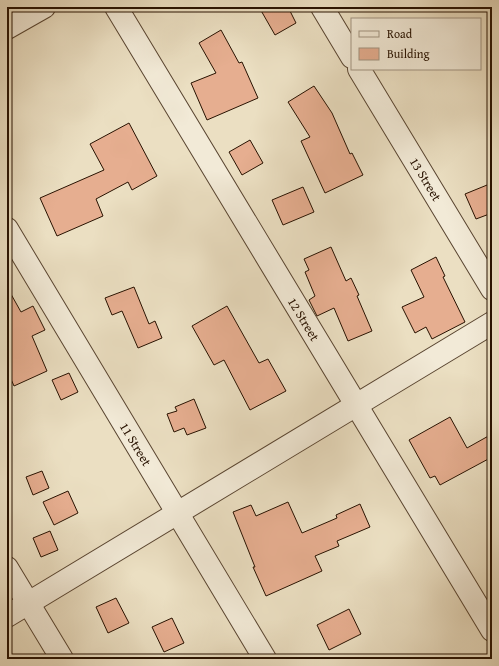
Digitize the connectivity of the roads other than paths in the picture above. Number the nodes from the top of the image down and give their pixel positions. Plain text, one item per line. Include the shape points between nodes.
1 (44, 7) edge
2 (116, 7) edge
3 (322, 7) edge
4 (7, 28) edge
5 (351, 55) edge
6 (360, 70) edge
7 (7, 229) edge
8 (492, 289) edge
9 (492, 323) edge
10 (356, 405) junction
11 (177, 513) junction
12 (7, 568) edge
13 (28, 603) junction
14 (7, 616) edge
15 (492, 630) edge
16 (62, 659) edge
17 (264, 659) edge

1 - 4 street
2 - 10 street, 12 Street
3 - 5 street
6 - 8 street, 13 Street
7 - 11 street, 11 Street
9 - 10 street
10 - 11 street
10 - 15 street, 12 Street
11 - 13 street
11 - 17 street, 11 Street
12 - 13 street
13 - 14 street
13 - 16 street

